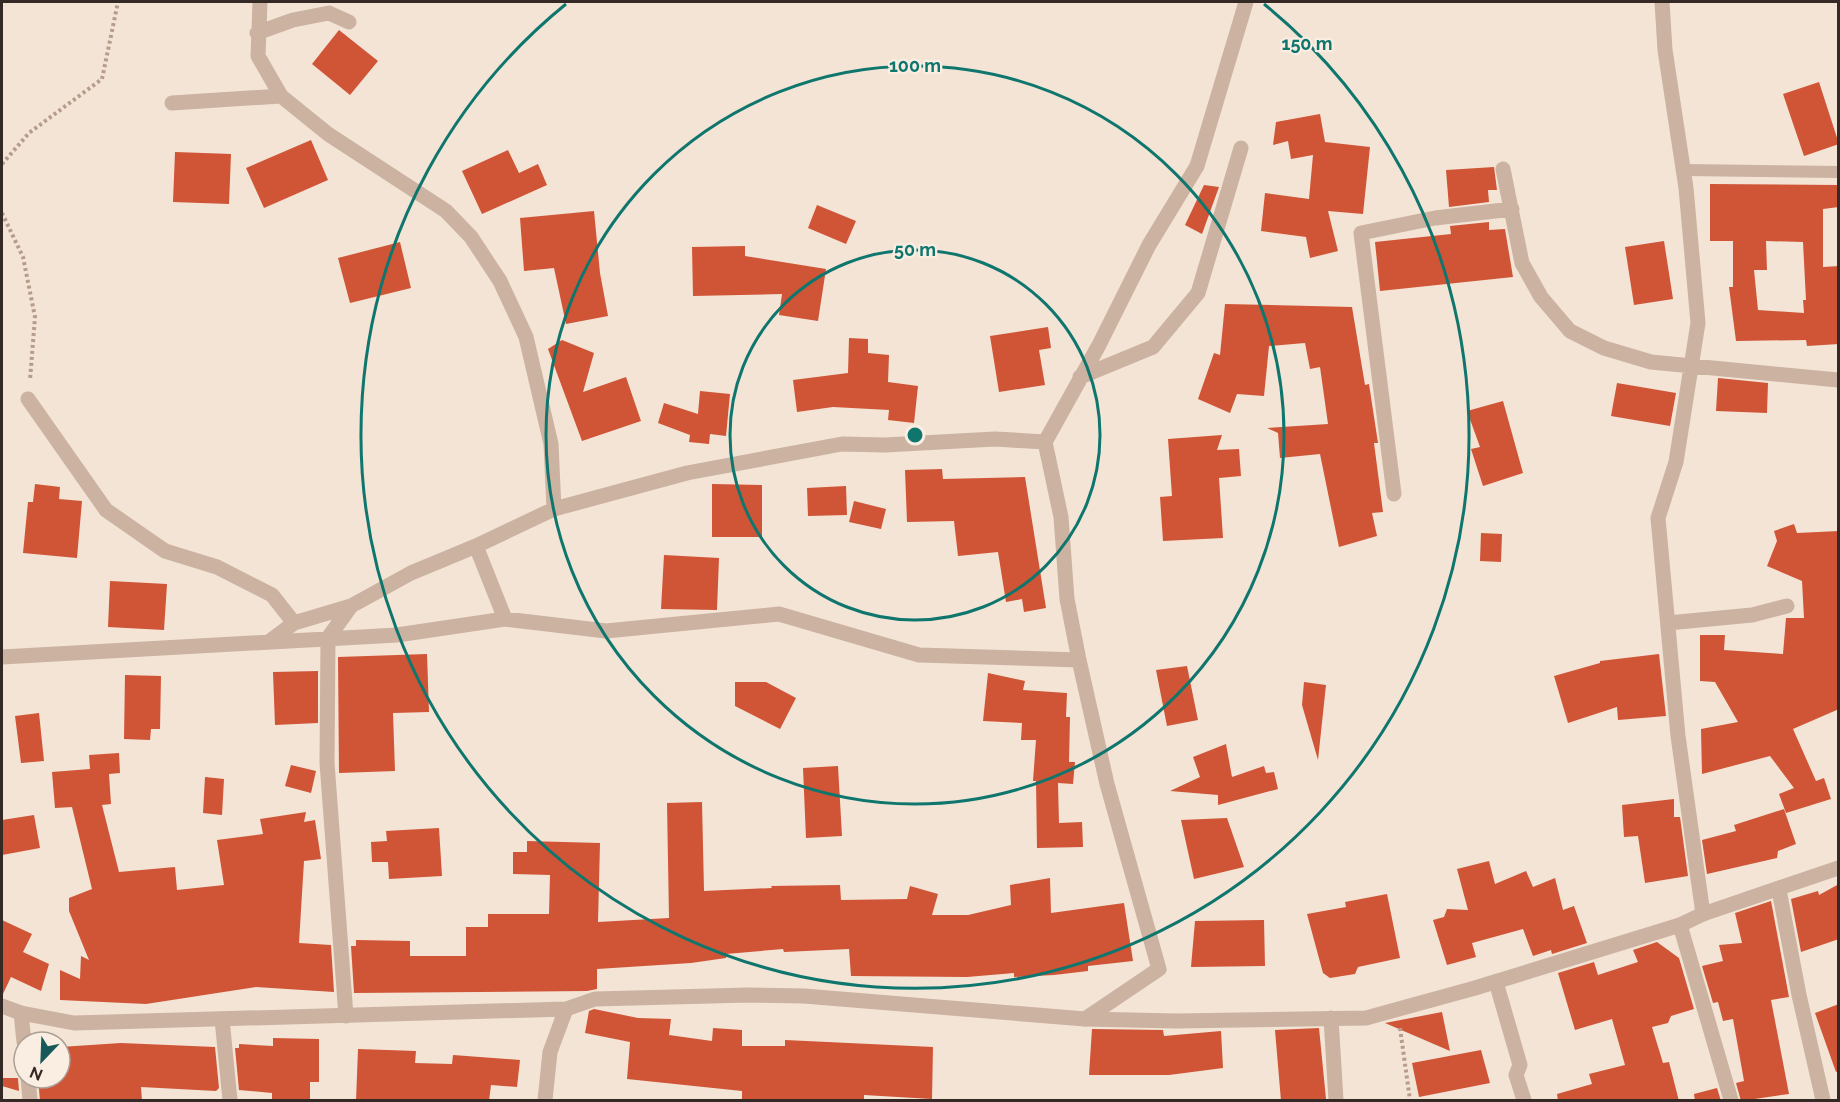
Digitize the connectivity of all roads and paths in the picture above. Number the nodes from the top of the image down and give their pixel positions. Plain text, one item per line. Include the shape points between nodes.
1 (118, 2) edge
2 (260, 2) edge
3 (1246, 2) edge
4 (1662, 2) edge
5 (349, 22) dead end
6 (256, 33) junction
7 (281, 96) junction
8 (172, 103) dead end
9 (1241, 148) dead end
10 (2, 164) edge
11 (1503, 169) dead end
12 (1683, 170) junction
13 (1839, 172) edge
14 (1512, 209) junction
15 (2, 213) edge
16 (1692, 365) junction
17 (1080, 377) junction
18 (1839, 380) edge
19 (28, 399) joint
20 (1045, 442) junction
21 (1394, 494) dead end
22 (554, 509) junction
23 (476, 546) junction
24 (351, 606) junction
25 (1787, 606) dead end
26 (505, 619) junction
27 (294, 623) junction
28 (1668, 623) junction
29 (328, 638) junction
30 (270, 641) junction
31 (2, 657) edge
32 (1079, 660) junction
33 (1839, 868) edge
34 (1779, 890) junction
35 (1703, 914) junction
36 (1680, 925) junction
37 (1496, 982) junction
38 (2, 1006) edge
39 (566, 1009) junction
40 (1397, 1010) junction
41 (21, 1013) junction
42 (346, 1016) junction
43 (1331, 1018) junction
44 (222, 1019) junction
45 (1085, 1019) junction
46 (23, 1030) edge
47 (230, 1101) edge
48 (545, 1101) edge
49 (1336, 1101) edge
50 (1410, 1101) edge
51 (1524, 1101) edge
52 (1731, 1101) edge
53 (1823, 1101) edge

1 - 10 path via 102,79 29,133
2 - 6 street
3 - 17 street via 1197,166 1149,245
4 - 12 street
5 - 6 street via 329,13
6 - 7 street via 258,56
7 - 8 street
7 - 22 street via 328,134 446,211 471,237 500,281 526,337 551,444
9 - 17 street via 1198,293 1153,347
11 - 14 street
12 - 13 lane
12 - 16 street via 1698,323
14 - 16 street via 1522,263 1541,297 1570,331 1613,351 1651,362
14 - 21 street via 1435,218 1361,233
15 - 19 path via 23,257 35,317
16 - 18 street
16 - 28 street via 1676,462 1658,518
17 - 20 street
19 - 27 street via 106,510 165,551 217,567 272,595
20 - 22 street via 995,439 842,444 687,473
20 - 32 street via 1061,517 1067,599
22 - 23 street
23 - 24 street via 411,573
23 - 26 street
24 - 27 street
24 - 29 street
25 - 28 street via 1752,615
26 - 29 street via 397,635
26 - 32 street via 606,631 779,614 919,655
27 - 30 street
28 - 35 street via 1680,748
29 - 30 street
29 - 42 street via 327,763
30 - 31 street
32 - 45 street via 1113,807 1159,969
33 - 34 street
34 - 35 street
34 - 53 street
35 - 36 street
36 - 37 street
36 - 52 street
37 - 40 street
37 - 51 street via 1520,1065 1516,1075
38 - 41 street
39 - 42 street
39 - 45 street via 595,999 804,996
39 - 48 street via 550,1052
40 - 43 street via 1366,1018
40 - 50 path
41 - 44 street via 74,1023
41 - 46 street
42 - 44 street
43 - 45 street
43 - 49 street
44 - 47 street

